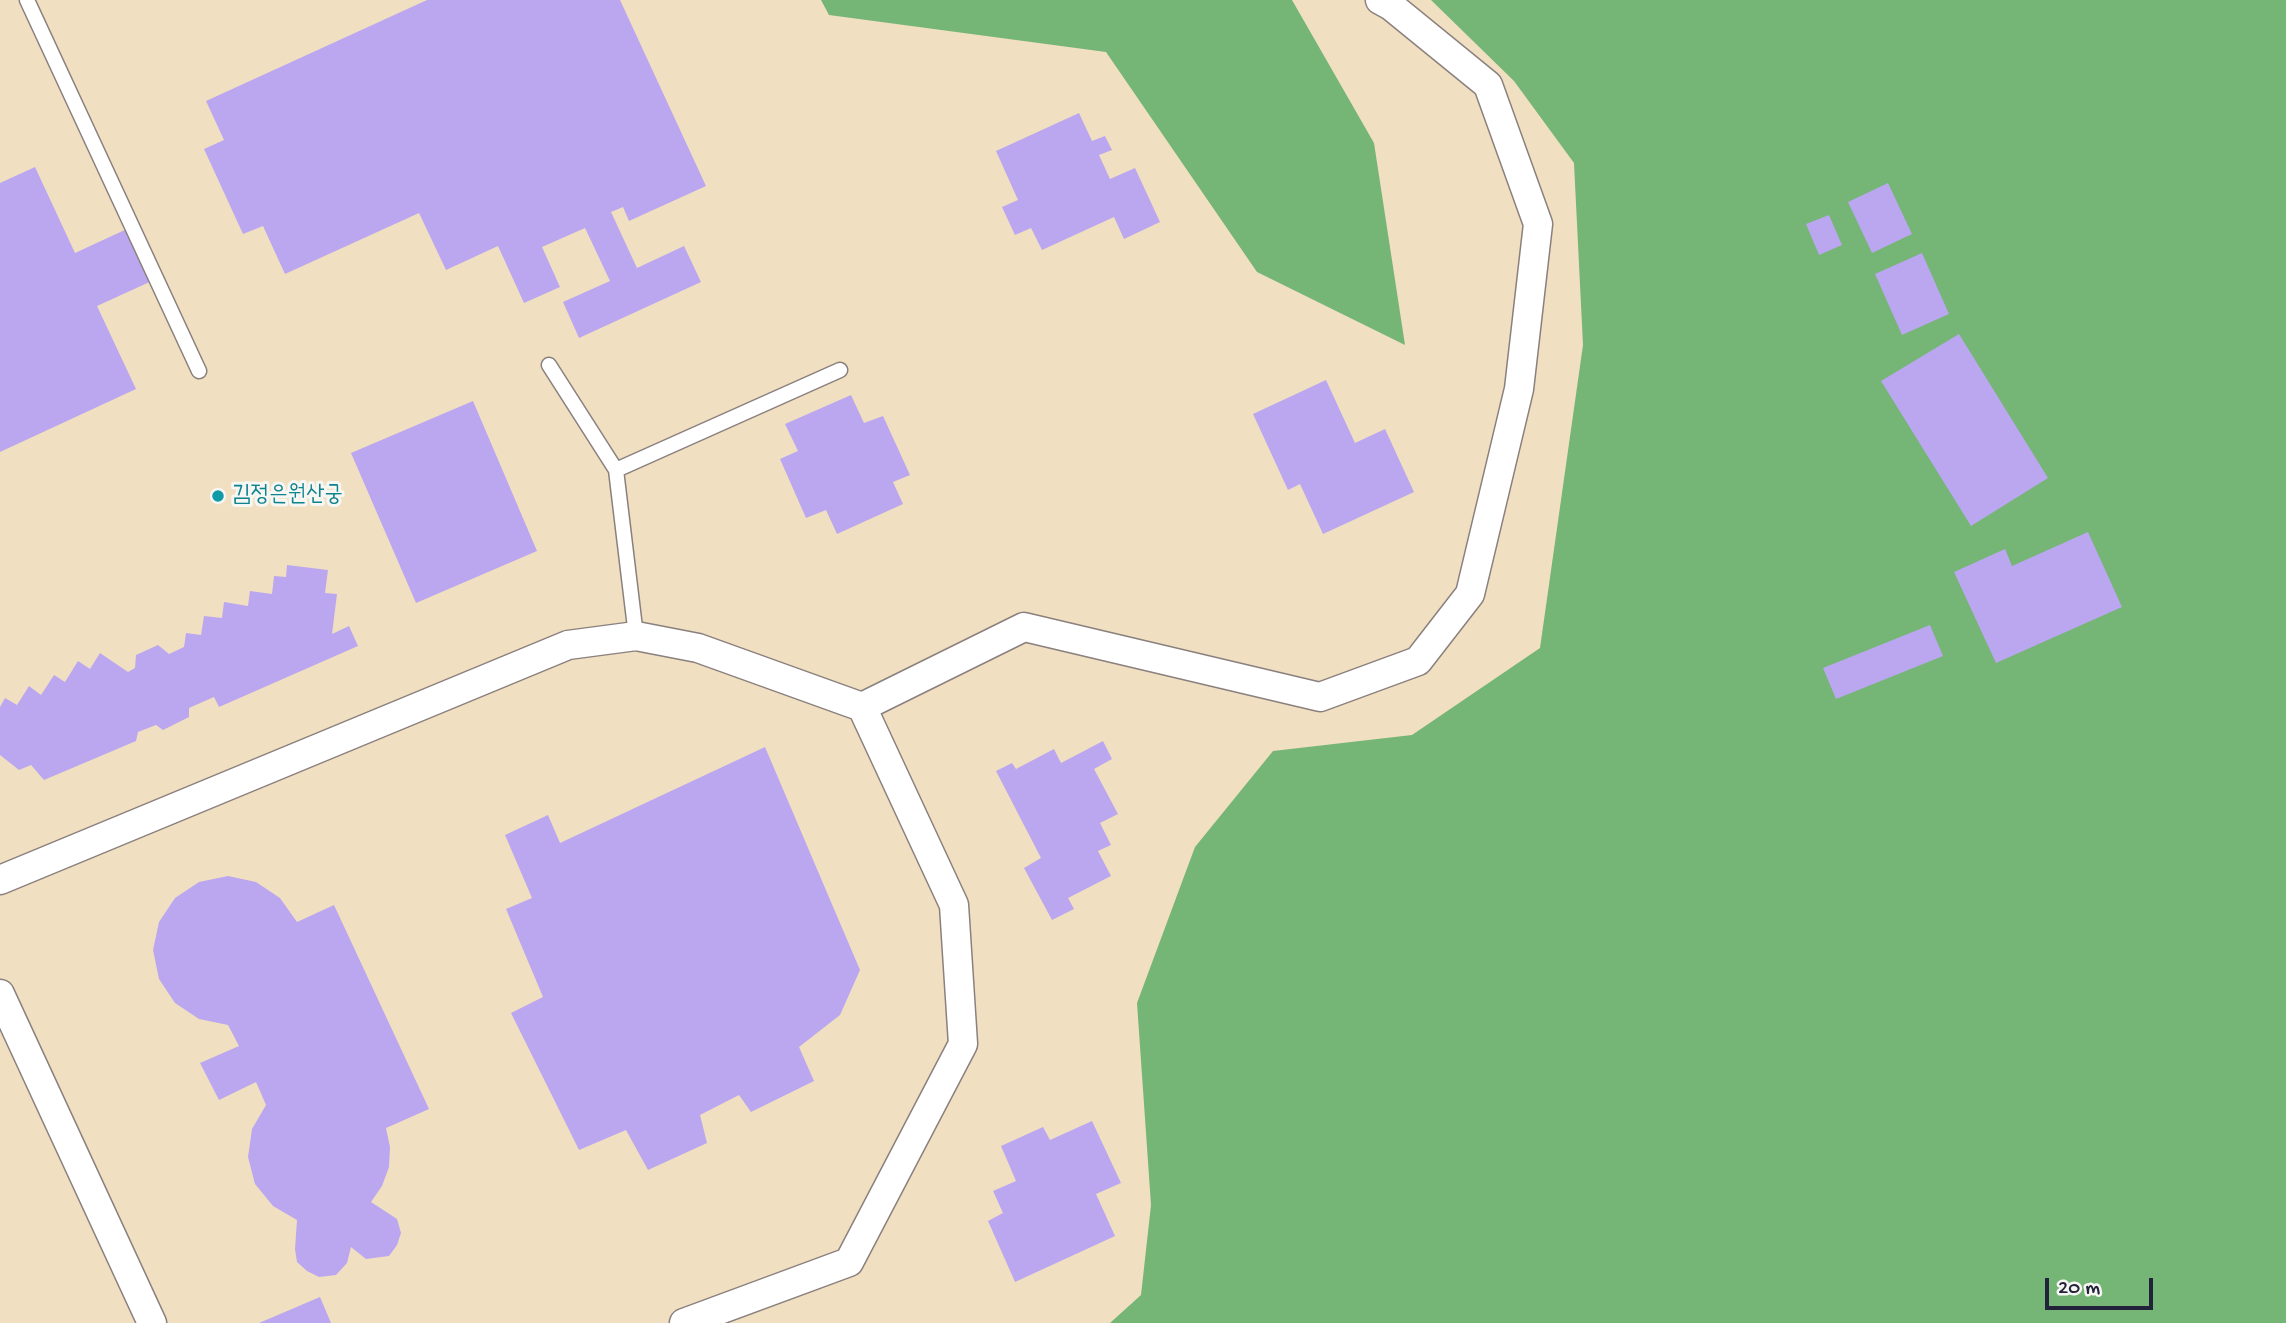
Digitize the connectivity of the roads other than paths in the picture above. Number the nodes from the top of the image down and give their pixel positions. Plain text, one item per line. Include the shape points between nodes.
1 (27, 0) edge
2 (1380, 0) edge
3 (549, 365) dead end
4 (840, 370) dead end
5 (199, 371) dead end
6 (616, 470) junction
7 (636, 636) junction
8 (862, 707) junction
9 (0, 880) edge
10 (0, 994) edge
11 (152, 1323) edge
12 (684, 1323) edge

1 - 5 lane
2 - 8 street via 1488,85 1538,224 1519,388 1470,594 1418,662 1321,697 1024,626
3 - 6 lane
4 - 6 lane
6 - 7 lane
7 - 8 street via 698,649
7 - 9 street via 568,645
8 - 12 street via 954,905 963,1044 849,1262
10 - 11 street

